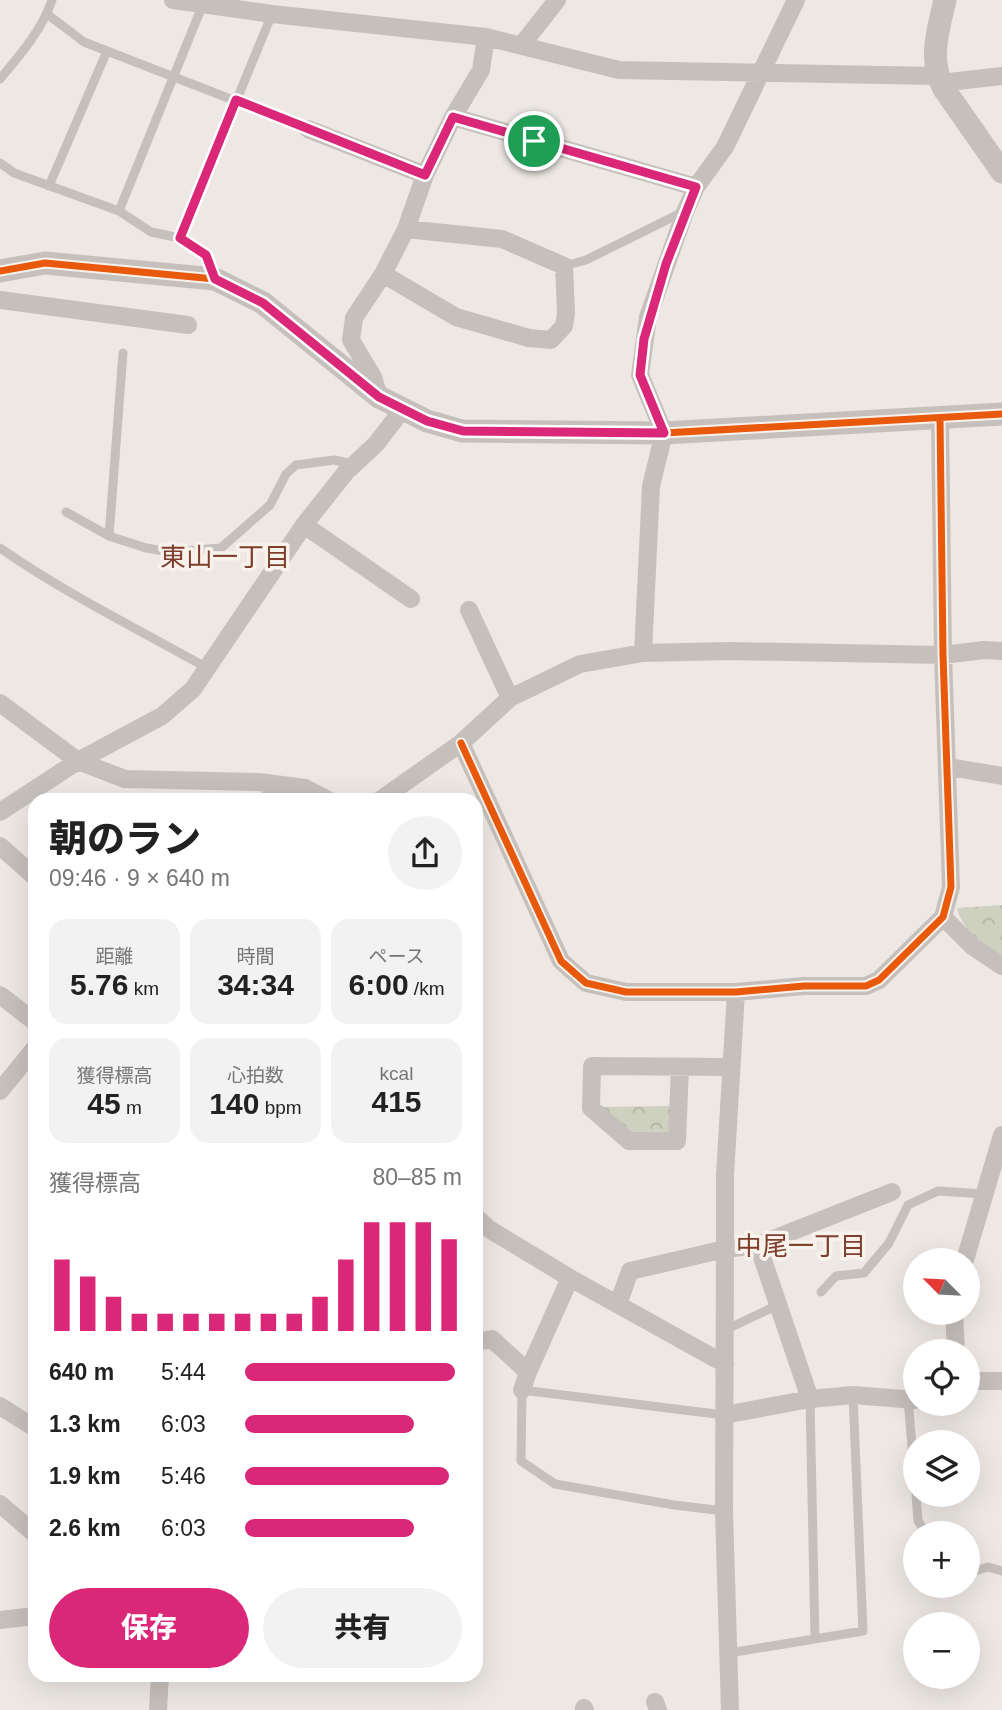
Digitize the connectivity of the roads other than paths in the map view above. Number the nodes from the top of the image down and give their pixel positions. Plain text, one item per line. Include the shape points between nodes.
1 (52, 0) edge
2 (173, 0) edge
3 (557, 0) edge
4 (796, 0) edge
5 (945, 0) edge
6 (203, 4) junction
7 (47, 14) junction
8 (272, 14) junction
9 (486, 37) junction
10 (522, 46) junction
11 (107, 51) junction
12 (762, 72) junction
13 (174, 76) junction
14 (1002, 76) edge
15 (0, 79) edge
16 (939, 79) junction
17 (236, 100) junction
18 (453, 117) junction
19 (309, 129) joint
20 (0, 163) edge
21 (1002, 172) edge
22 (425, 175) junction
23 (49, 186) junction
24 (696, 187) junction
25 (119, 211) junction
26 (685, 212) junction
27 (406, 229) junction
28 (180, 238) junction
29 (564, 266) junction
30 (0, 271) edge
31 (383, 274) junction
32 (215, 279) junction
33 (0, 300) edge
34 (188, 325) dead end
35 (123, 353) dead end
36 (379, 397) junction
37 (403, 409) junction
38 (1002, 414) edge
39 (940, 418) junction
40 (664, 433) junction
41 (354, 464) junction
42 (66, 512) dead end
43 (304, 525) junction
44 (109, 536) junction
45 (0, 548) edge
46 (411, 599) dead end
47 (469, 610) dead end
48 (1002, 651) edge
49 (643, 653) junction
50 (943, 655) junction
51 (208, 668) junction
52 (510, 698) junction
53 (0, 703) edge
54 (461, 743) junction
55 (78, 761) junction
56 (949, 767) junction
57 (1002, 776) edge
58 (29, 793) edge
59 (313, 793) edge
60 (390, 793) edge
61 (478, 793) edge
62 (28, 794) edge
63 (483, 805) edge
64 (0, 812) edge
65 (0, 846) edge
66 (28, 871) edge
67 (943, 917) junction
68 (1002, 966) edge
69 (736, 992) junction
70 (0, 995) edge
71 (28, 1017) edge
72 (28, 1057) edge
73 (680, 1067) junction
74 (731, 1067) junction
75 (0, 1091) edge
76 (1002, 1135) edge
77 (892, 1192) dead end
78 (984, 1194) junction
79 (483, 1223) edge
80 (758, 1245) junction
81 (969, 1248) edge
82 (725, 1250) junction
83 (570, 1278) junction
84 (821, 1293) dead end
85 (618, 1304) junction
86 (778, 1305) junction
87 (725, 1330) junction
88 (483, 1341) edge
89 (725, 1364) junction
90 (528, 1372) junction
91 (980, 1381) edge
92 (1002, 1381) edge
93 (522, 1390) junction
94 (853, 1395) junction
95 (903, 1398) edge
96 (810, 1399) junction
97 (0, 1406) edge
98 (724, 1415) junction
99 (28, 1424) edge
100 (0, 1504) edge
101 (724, 1511) junction
102 (28, 1528) edge
103 (1001, 1568) edge
104 (980, 1569) edge
105 (28, 1617) edge
106 (0, 1620) edge
107 (815, 1639) junction
108 (729, 1653) junction
109 (160, 1682) edge
110 (158, 1710) edge
111 (730, 1710) edge

1 - 7 lane
2 - 6 street
3 - 10 street
4 - 12 street
5 - 16 street via 934,52
6 - 8 street
6 - 13 lane
7 - 11 lane via 85,42
7 - 15 lane
8 - 9 street
8 - 17 lane
9 - 10 street
9 - 18 street via 481,70
10 - 12 street via 619,70
11 - 13 lane
11 - 23 lane
12 - 16 street
12 - 24 street via 725,147
13 - 17 lane
13 - 25 lane
14 - 16 street
16 - 21 street
17 - 19 lane
17 - 28 lane
18 - 22 street
18 - 24 street
19 - 22 street
20 - 23 lane
22 - 27 street
23 - 25 lane
24 - 26 street
25 - 28 lane via 151,232
26 - 29 lane
26 - 40 street via 648,317 640,375
27 - 29 street via 502,239
27 - 31 street
28 - 32 lane via 206,255
29 - 31 street via 564,326 551,340 456,317
30 - 32 street via 55,263
31 - 36 street via 354,318 351,340
32 - 36 street via 263,303
33 - 34 street
35 - 44 lane
36 - 37 street
37 - 40 street via 463,431
37 - 41 street
38 - 39 street
39 - 40 street
39 - 50 street
40 - 49 street via 651,486
41 - 43 street
41 - 44 lane via 334,460 296,465 270,505 221,548 170,552
42 - 44 lane
43 - 46 street
43 - 51 street
45 - 51 lane via 62,589
47 - 52 street
48 - 50 street
49 - 50 street
49 - 52 street via 580,664
50 - 56 street
51 - 55 street via 162,716
52 - 54 street
53 - 55 street
54 - 60 street
54 - 61 street
55 - 58 street
55 - 59 street via 125,779 259,782
56 - 57 street
56 - 67 street via 951,887
62 - 64 street
63 - 69 street via 561,961 586,983 626,992
65 - 66 street
67 - 68 street via 972,946
67 - 69 street via 879,980 866,986
69 - 74 street
70 - 71 street
72 - 75 street
73 - 73 street via 592,1066 591,1108 629,1141 677,1141
73 - 74 street
74 - 82 street
76 - 78 street
77 - 80 street
78 - 81 street
78 - 84 lane via 938,1191 908,1205 889,1243 864,1273 836,1276
79 - 83 street
80 - 82 street
80 - 86 street
82 - 85 street via 630,1271
82 - 87 street
83 - 85 street
83 - 90 street
85 - 89 street
86 - 87 lane
86 - 96 street
87 - 89 street
88 - 90 street via 492,1339
89 - 98 street
90 - 93 street
91 - 92 street
93 - 98 lane
93 - 101 lane via 521,1461 555,1484
94 - 95 street
94 - 96 street
94 - 107 lane via 863,1631
96 - 98 street
96 - 107 lane
97 - 99 street
98 - 101 street
100 - 102 street
101 - 108 street
103 - 104 lane
105 - 106 street
107 - 108 lane
108 - 111 street
109 - 110 street

